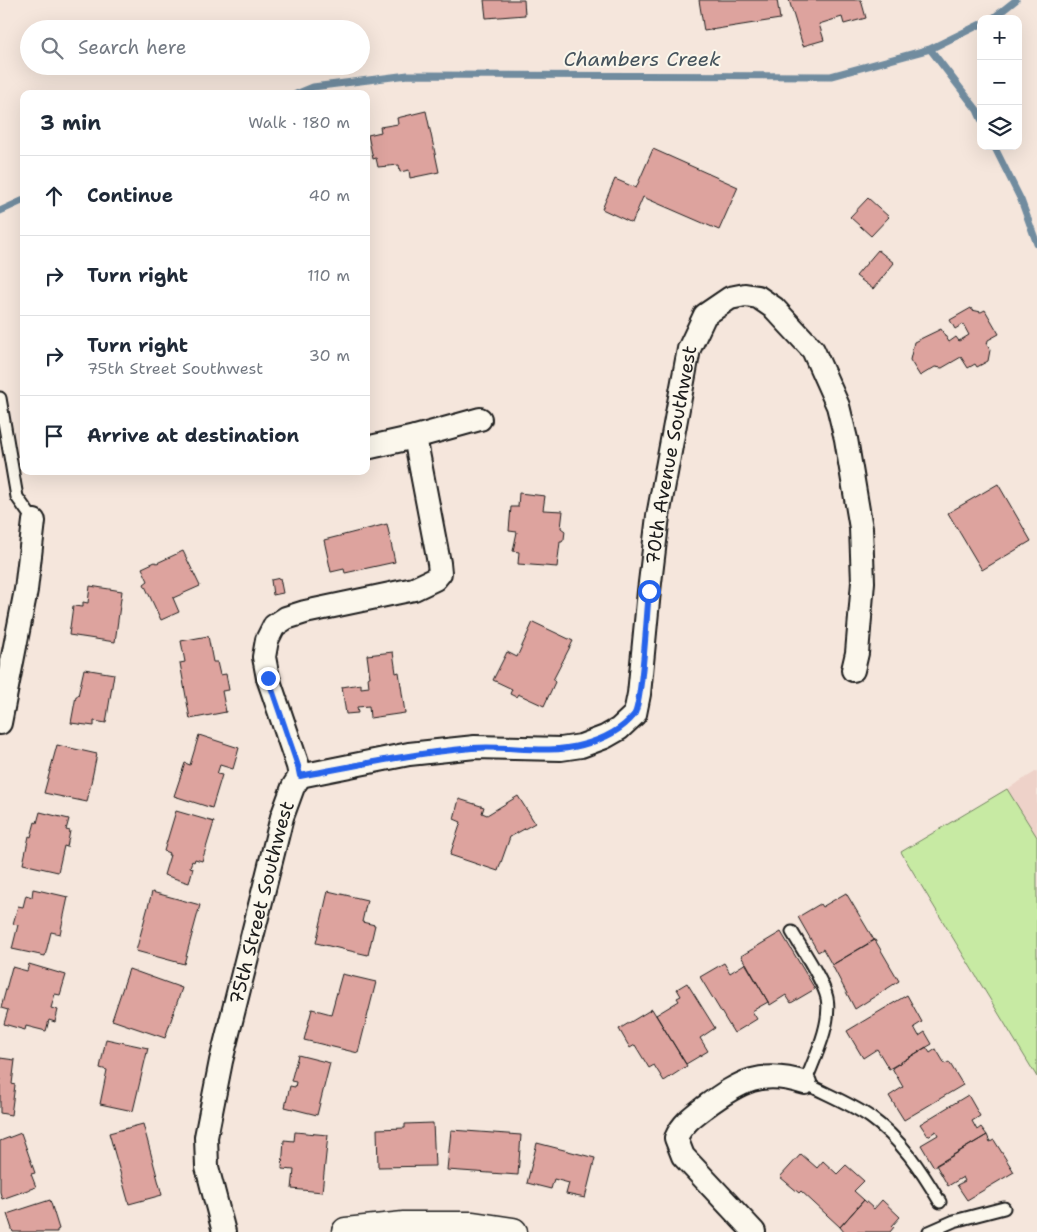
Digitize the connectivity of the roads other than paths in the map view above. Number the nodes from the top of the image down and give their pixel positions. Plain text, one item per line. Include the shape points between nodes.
1 (0, 398) edge
2 (480, 419) dead end
3 (415, 437) junction
4 (370, 447) edge
5 (34, 521) joint
6 (853, 670) dead end
7 (0, 723) edge
8 (300, 776) junction
9 (792, 932) dead end
10 (806, 1083) junction
11 (940, 1202) dead end
12 (1004, 1208) dead end
13 (404, 1229) edge
14 (224, 1232) edge
15 (346, 1232) edge
16 (513, 1232) edge
17 (754, 1232) edge
18 (929, 1232) edge

1 - 5 lane via 17,497
2 - 3 street
3 - 4 street
3 - 8 street, 75th Street Southwest via 439,563 440,573 435,580 414,589 286,618 274,626 266,640 264,657 268,678
5 - 7 street via 26,590
6 - 8 street, 70th Avenue Southwest via 863,582 861,528 838,406 813,350 774,308 758,297 745,294 730,298 705,315 689,349 658,516 635,714 619,729 581,746 561,749 475,747 409,754
8 - 14 street, 75th Street Southwest via 282,817 221,1061 206,1137 207,1167
9 - 10 lane via 827,997 823,1036
10 - 11 lane via 870,1117 917,1163
10 - 17 street via 777,1077 761,1077 746,1082 730,1089 689,1119 676,1138 683,1156
12 - 18 lane via 954,1221
13 - 15 street
13 - 16 street via 473,1226

